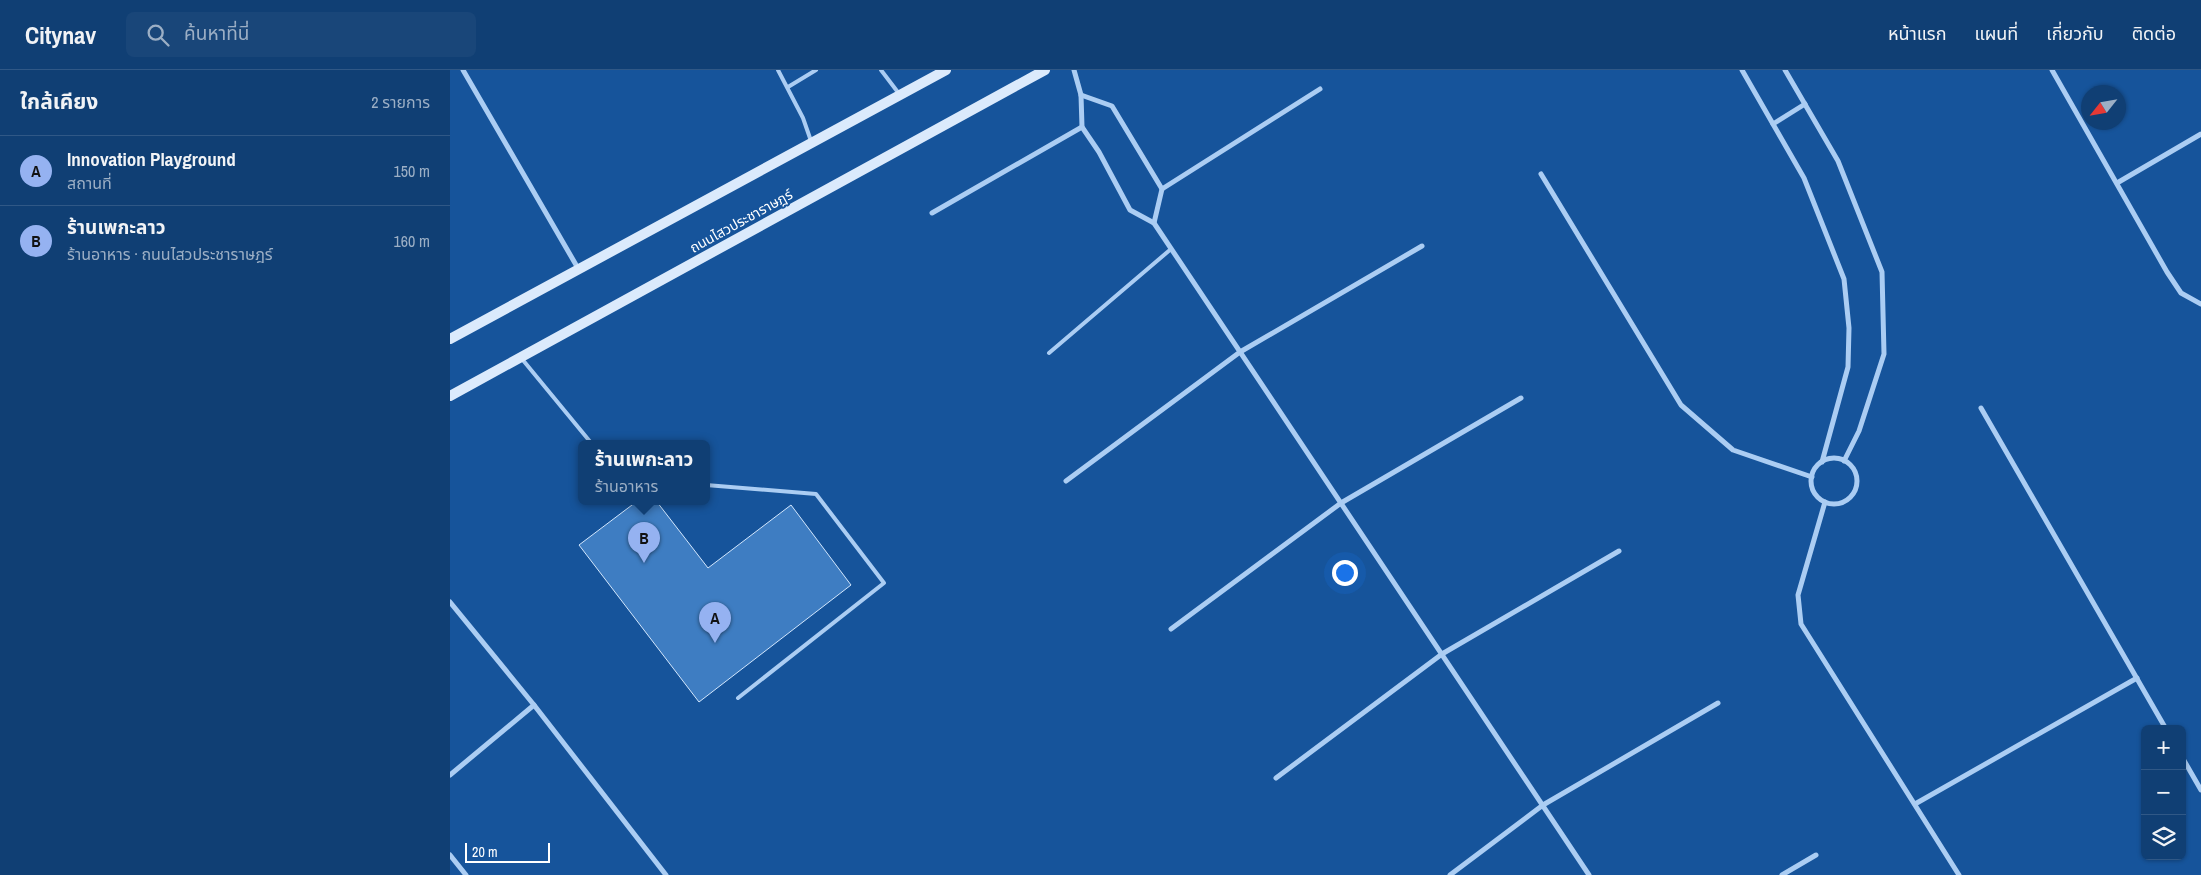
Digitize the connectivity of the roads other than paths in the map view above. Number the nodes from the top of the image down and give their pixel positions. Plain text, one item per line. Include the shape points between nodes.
1 (463, 70) edge
2 (778, 70) edge
3 (816, 70) edge
4 (881, 70) edge
5 (946, 70) edge
6 (1045, 70) edge
7 (1074, 70) edge
8 (1742, 70) edge
9 (1785, 70) edge
10 (2052, 70) edge
11 (788, 87) junction
12 (1320, 89) dead end
13 (900, 95) junction
14 (1081, 95) junction
15 (1805, 104) junction
16 (1773, 124) junction
17 (1082, 127) junction
18 (2201, 134) edge
19 (812, 143) junction
20 (1541, 174) dead end
21 (2117, 183) junction
22 (1162, 189) junction
23 (932, 213) dead end
24 (1154, 222) junction
25 (1422, 246) dead end
26 (1171, 249) junction
27 (579, 270) junction
28 (2201, 304) edge
29 (450, 339) edge
30 (1240, 352) junction
31 (1049, 353) dead end
32 (521, 357) junction
33 (450, 396) edge
34 (1521, 398) dead end
35 (1981, 408) dead end
36 (589, 440) edge
37 (1844, 461) junction
38 (1822, 462) junction
39 (1812, 478) junction
40 (1066, 480) dead end
41 (710, 485) edge
42 (1825, 502) junction
43 (1341, 503) junction
44 (1619, 551) dead end
45 (450, 602) edge
46 (1171, 630) dead end
47 (1442, 654) junction
48 (2136, 678) junction
49 (738, 698) dead end
50 (1718, 703) dead end
51 (534, 705) junction
52 (2164, 725) edge
53 (2186, 764) edge
54 (450, 775) edge
55 (1276, 778) dead end
56 (2201, 790) edge
57 (1915, 804) junction
58 (1543, 805) junction
59 (450, 855) edge
60 (1816, 855) dead end
61 (466, 875) edge
62 (666, 875) edge
63 (1450, 875) edge
64 (1590, 875) edge
65 (1782, 875) edge
66 (1959, 875) edge

1 - 27 street
2 - 11 lane
3 - 11 lane
4 - 13 lane
5 - 13 main road
6 - 32 main road, ถนนไสวประชาราษฎร์
7 - 14 street
8 - 16 street
9 - 15 street
10 - 21 street
11 - 19 lane
12 - 22 street
13 - 19 main road
14 - 17 street
14 - 22 street via 1112,106
15 - 16 street
15 - 37 street via 1838,161 1882,272 1884,354 1859,431
16 - 38 street via 1804,178 1844,279 1849,328 1848,367
17 - 23 street
17 - 24 street via 1130,210
18 - 21 street
19 - 27 main road
20 - 39 street via 1681,405 1733,450
21 - 28 street via 2181,293
22 - 24 street
24 - 26 street
25 - 30 street
26 - 30 street
26 - 31 lane
27 - 29 main road
30 - 40 street
30 - 43 street
32 - 33 main road, ถนนไสวประชาราษฎร์
32 - 36 lane
34 - 43 street
35 - 48 street
37 - 38 street via 1829,459
37 - 42 street via 1857,477 1855,491 1838,504
38 - 39 street
39 - 42 street via 1814,492
41 - 49 lane via 816,494 884,583
42 - 57 street via 1798,596 1801,624
43 - 46 street
43 - 47 street
44 - 47 street
45 - 51 street
47 - 55 street
47 - 58 street
48 - 52 street
48 - 57 street
50 - 58 street
51 - 54 street
51 - 62 street
53 - 56 street
57 - 66 street
58 - 63 street
58 - 64 street
59 - 61 street
60 - 65 street

